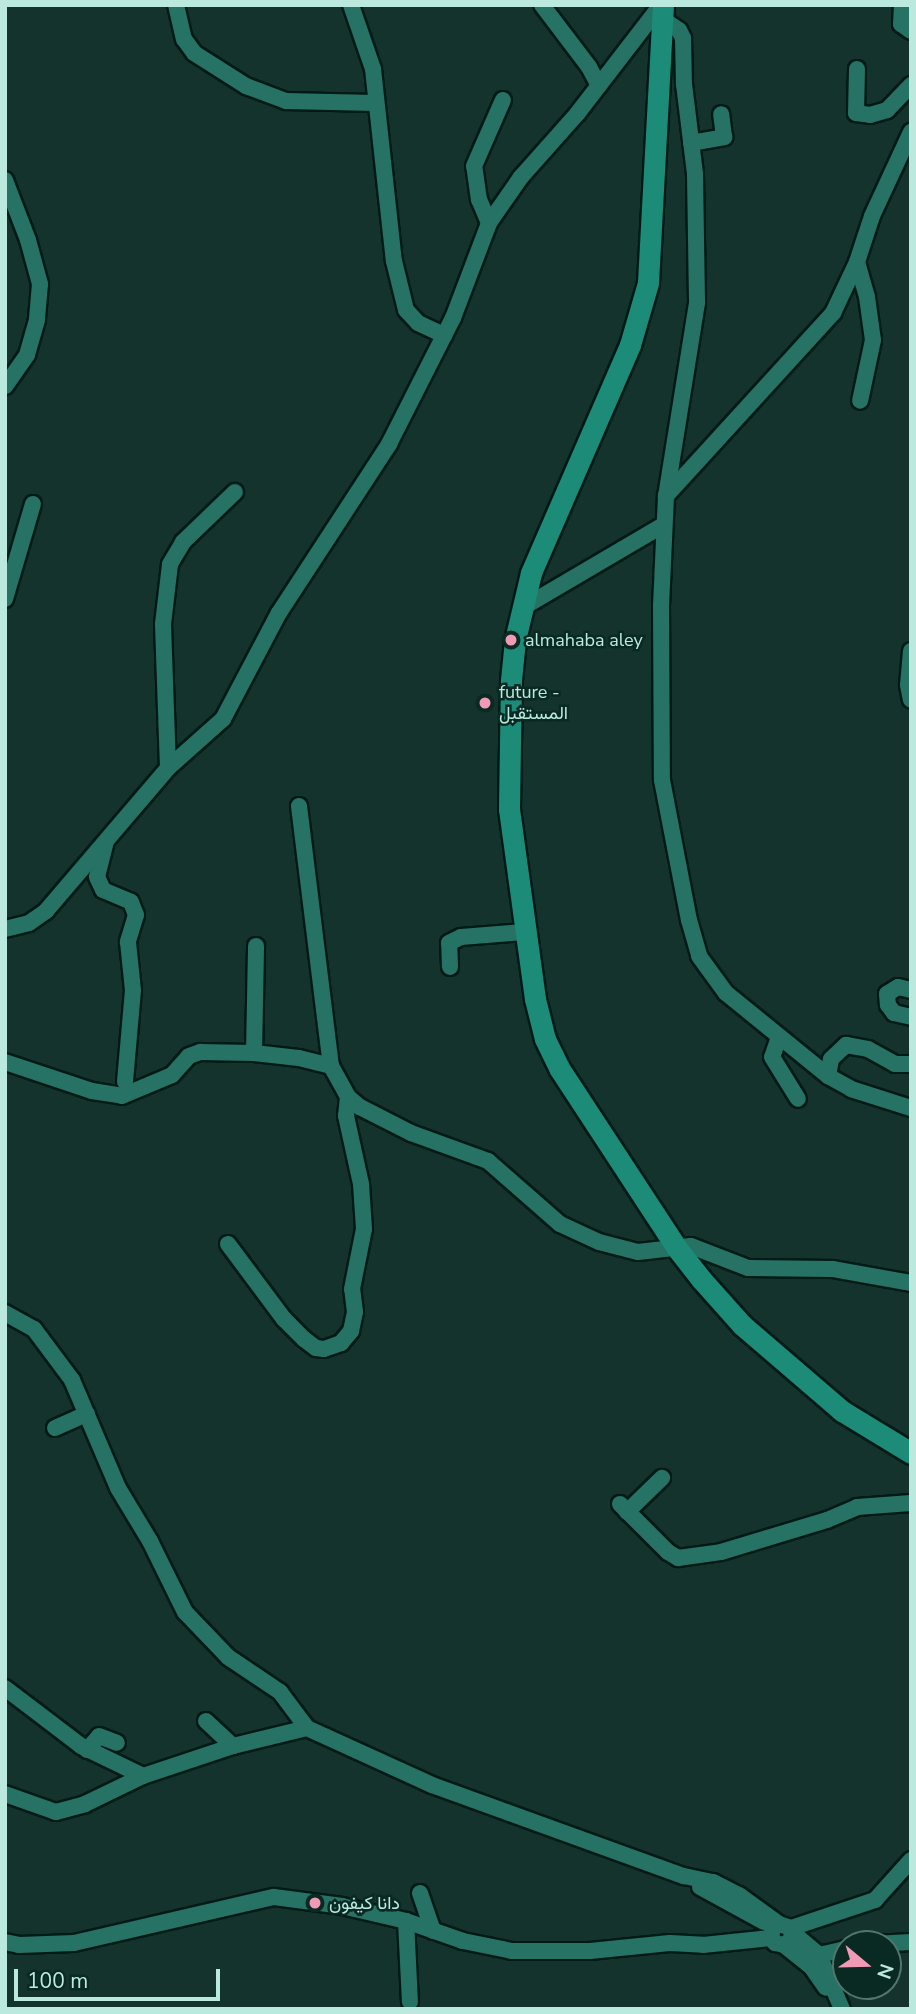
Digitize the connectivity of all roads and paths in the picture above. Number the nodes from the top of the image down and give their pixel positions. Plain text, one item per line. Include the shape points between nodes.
1 (176, 5) edge
2 (351, 5) edge
3 (541, 5) edge
4 (902, 5) edge
5 (662, 10) edge
6 (911, 31) edge
7 (857, 69) dead end
8 (911, 85) edge
9 (599, 86) junction
10 (503, 100) dead end
11 (375, 103) junction
12 (721, 114) dead end
13 (911, 132) edge
14 (691, 143) junction
15 (5, 180) edge
16 (489, 223) junction
17 (857, 262) junction
18 (444, 335) junction
19 (5, 386) edge
20 (860, 401) dead end
21 (235, 492) dead end
22 (666, 496) junction
23 (33, 504) dead end
24 (662, 526) junction
25 (5, 599) edge
26 (522, 608) junction
27 (911, 651) edge
28 (911, 701) edge
29 (168, 768) junction
30 (299, 806) dead end
31 (106, 841) junction
32 (5, 929) edge
33 (524, 932) junction
34 (256, 946) dead end
35 (450, 967) dead end
36 (911, 990) edge
37 (911, 1017) edge
38 (779, 1037) junction
39 (254, 1053) junction
40 (5, 1062) edge
41 (911, 1064) edge
42 (331, 1066) junction
43 (828, 1076) junction
44 (125, 1082) dead end
45 (348, 1097) junction
46 (799, 1099) dead end
47 (911, 1108) edge
48 (228, 1244) dead end
49 (676, 1247) junction
50 (911, 1283) edge
51 (5, 1313) edge
52 (86, 1414) junction
53 (55, 1428) dead end
54 (911, 1453) edge
55 (662, 1478) dead end
56 (909, 1504) edge
57 (5, 1688) edge
58 (206, 1720) dead end
59 (307, 1728) junction
60 (117, 1743) dead end
61 (233, 1746) junction
62 (87, 1750) junction
63 (143, 1776) junction
64 (5, 1794) edge
65 (911, 1860) edge
66 (420, 1893) dead end
67 (406, 1922) junction
68 (433, 1931) junction
69 (781, 1932) junction
70 (5, 1942) edge
71 (832, 1952) edge
72 (820, 1955) junction
73 (410, 2002) dead end
74 (834, 2009) edge
75 (842, 2009) edge

1 - 11 street via 184,39 194,53 246,86 286,101
2 - 11 street via 373,68
3 - 9 street
4 - 6 street via 901,24
5 - 9 street
5 - 14 street via 683,38
5 - 26 main road via 648,283 630,345 531,573
7 - 8 street via 856,113 887,110
9 - 16 street via 521,177
10 - 16 street via 474,166 478,200
11 - 18 street via 394,261 405,310 418,323
12 - 14 street via 731,137
13 - 17 street via 872,216
14 - 22 street via 697,303
15 - 19 street via 40,284 37,320 27,355
16 - 18 street
17 - 20 street via 873,340
17 - 22 street via 833,313 818,333
18 - 29 street via 389,444 279,612 223,719
21 - 29 street via 183,542 170,564 163,624
22 - 24 street
23 - 25 street
24 - 26 street
24 - 38 street via 662,780 689,920 699,956 711,977
26 - 33 main road via 511,680 509,809
27 - 28 street
29 - 31 street
30 - 42 street
31 - 32 street via 46,911 29,923
31 - 44 street via 97,877 103,890 131,902 136,915 128,942 133,990
33 - 35 street via 461,937 449,943
33 - 49 main road via 545,1039 559,1068
34 - 39 street
36 - 37 street via 898,987 887,994 894,1013
38 - 43 street
38 - 46 street via 772,1057
39 - 40 street via 200,1052 188,1056 172,1075 122,1096 92,1091
39 - 42 street
41 - 43 street via 895,1064 868,1049 846,1045 831,1059
42 - 45 street
43 - 47 street via 851,1089
45 - 48 street via 346,1116 364,1228 352,1289 355,1312 351,1331 341,1343 316,1348 284,1319
45 - 49 street via 388,1123 488,1161 571,1230 638,1252
49 - 50 street via 691,1246 748,1269 833,1269
49 - 54 main road via 742,1325 842,1411
51 - 52 street via 34,1329 50,1348 72,1380
52 - 53 street
52 - 59 street via 118,1488 185,1612 228,1657 280,1692
55 - 56 street via 624,1508 678,1558 721,1552 857,1507
57 - 62 street
58 - 61 street
59 - 61 street
59 - 69 street via 432,1785 684,1876 713,1882 739,1895
60 - 62 street via 99,1736
61 - 63 street
62 - 63 street
63 - 64 street via 85,1804 56,1812
65 - 69 street via 875,1900
66 - 68 street
67 - 68 street
67 - 70 street via 306,1899 274,1897 74,1943
67 - 73 street
68 - 69 street via 512,1951 590,1951
69 - 72 street
69 - 74 street via 820,1977
71 - 72 street
72 - 75 street

